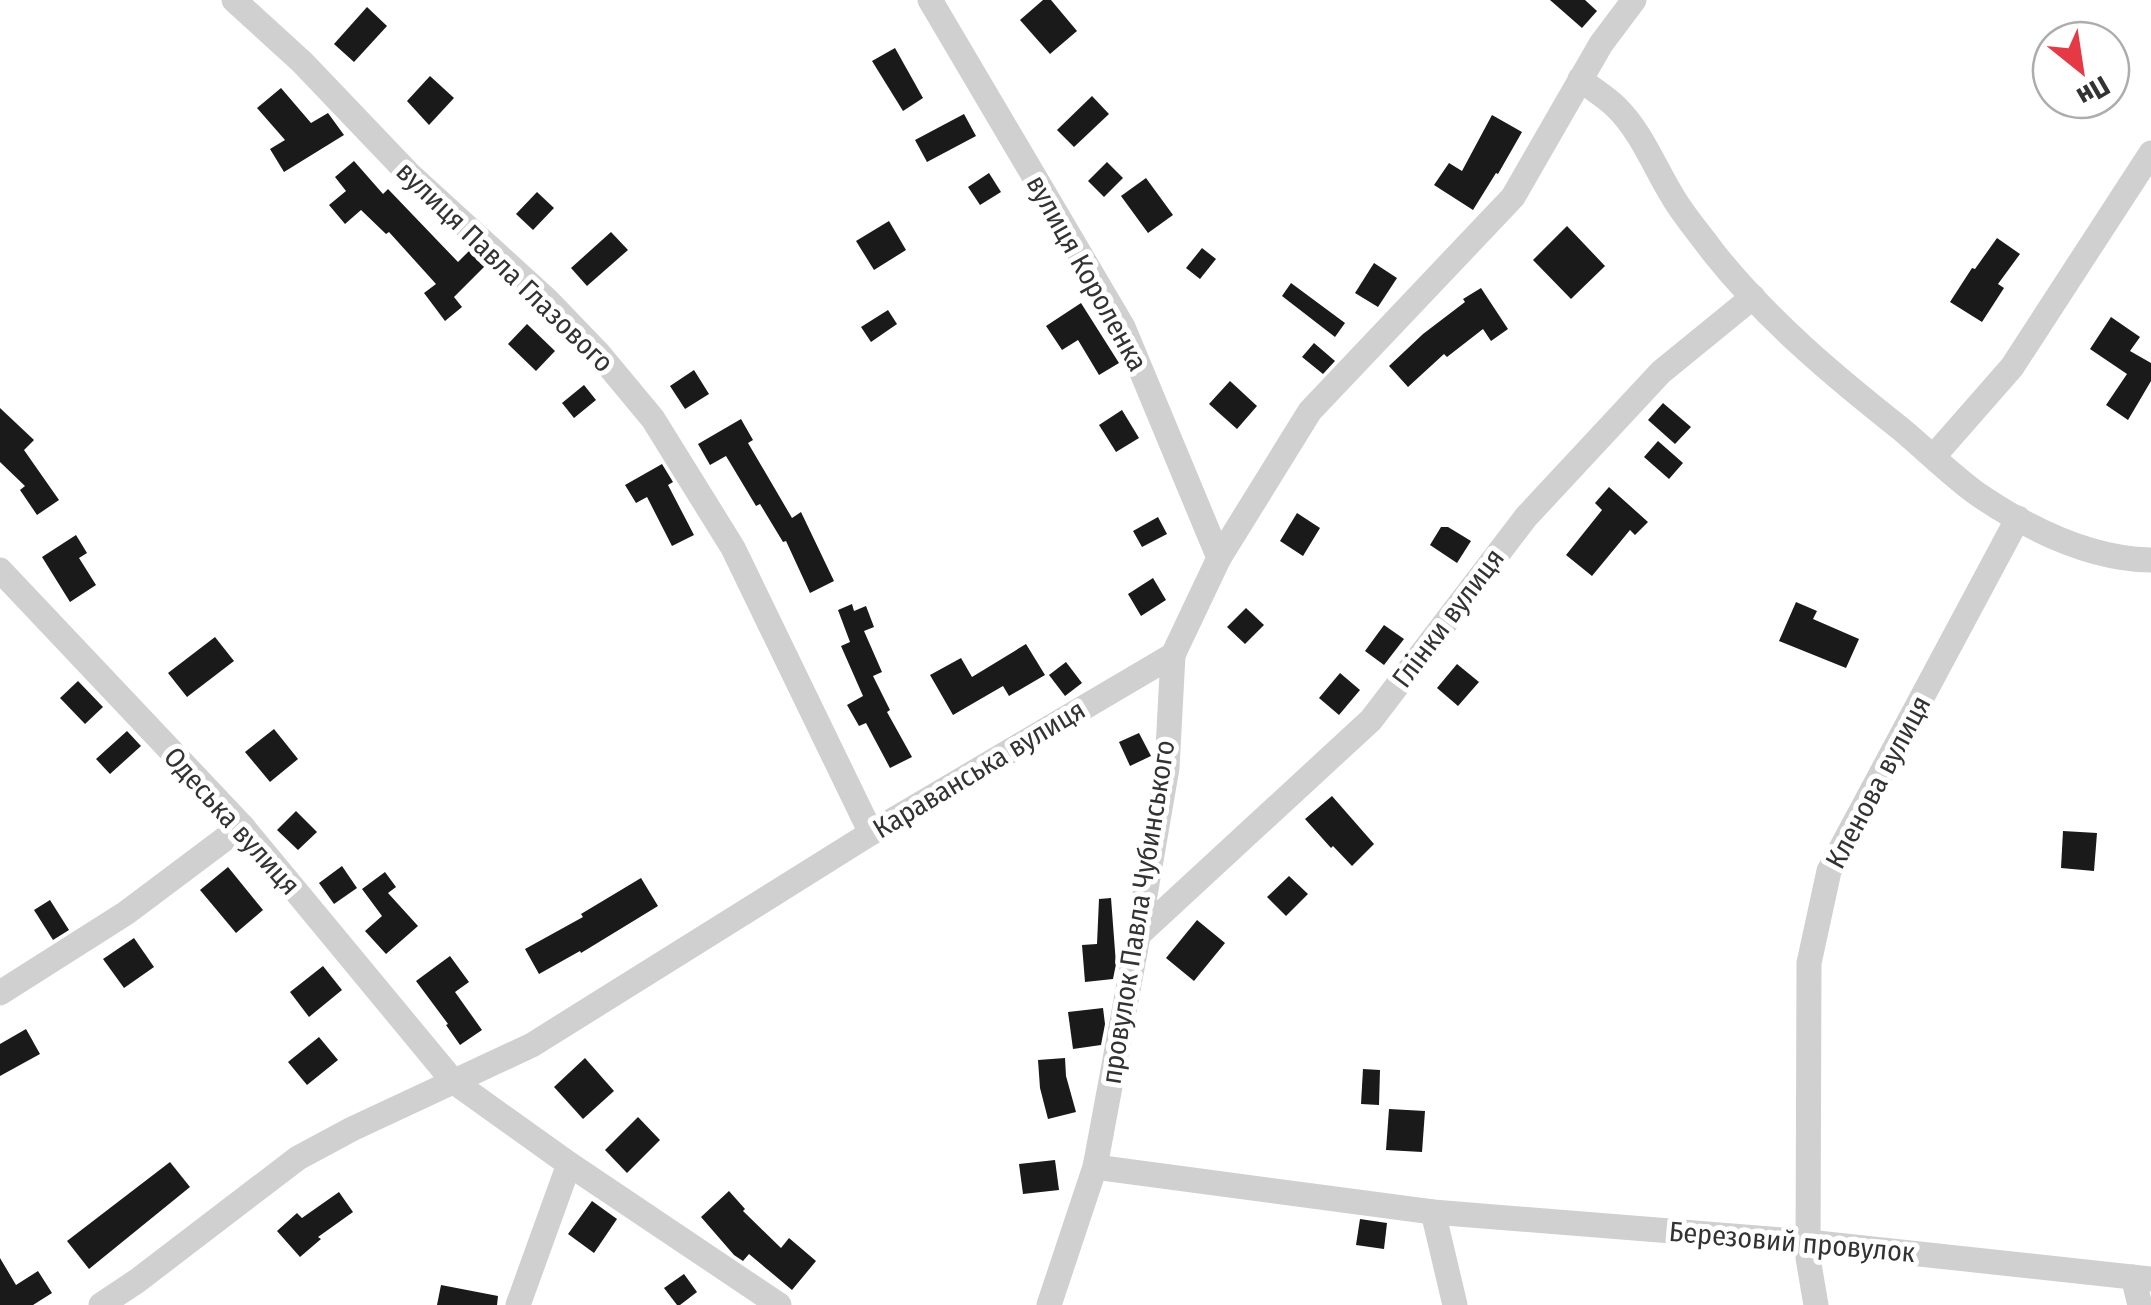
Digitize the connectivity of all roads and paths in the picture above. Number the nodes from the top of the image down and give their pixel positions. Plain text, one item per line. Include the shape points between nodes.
1 (234, 0) edge
2 (930, 0) edge
3 (1634, 0) edge
4 (1580, 80) junction
5 (2151, 154) edge
6 (1753, 297) junction
7 (1934, 456) junction
8 (2018, 518) junction
9 (1219, 558) junction
10 (2151, 560) edge
11 (0, 570) edge
12 (1173, 655) junction
13 (242, 826) junction
14 (870, 833) junction
15 (1138, 934) junction
16 (0, 993) edge
17 (453, 1081) junction
18 (569, 1164) junction
19 (1094, 1167) junction
20 (1433, 1212) junction
21 (1808, 1242) junction
22 (2142, 1278) edge
23 (101, 1305) edge
24 (518, 1305) edge
25 (779, 1305) edge
26 (1049, 1305) edge
27 (1455, 1305) edge
28 (1816, 1305) edge
29 (2140, 1305) edge

1 - 14 street, вулиця Павла Глазового via 547,300 654,419 733,548
2 - 9 street, вулиця Короленка via 1123,327
3 - 4 street
4 - 6 street via 1630,123 1675,201
4 - 9 street via 1512,198 1310,411
5 - 7 street via 2012,368
6 - 7 street via 1833,375
6 - 15 street, Глінки вулиця via 1661,372 1526,516 1371,720
7 - 8 street via 1974,492
8 - 10 street via 2085,549
8 - 21 street, Кленова вулиця via 1830,871 1809,963
9 - 12 street
11 - 13 street, Одеська вулиця
12 - 14 street, Караванська вулиця
12 - 15 street, провулок Павла Чубинського via 1167,768
13 - 16 street via 126,913
13 - 17 street, Одеська вулиця
14 - 17 street, Караванська вулиця via 532,1044
15 - 19 street, провулок Павла Чубинського
17 - 18 street, Одеська вулиця
17 - 23 street, Караванська вулиця via 298,1158
18 - 24 street
18 - 25 street, Одеська вулиця
19 - 20 street
19 - 26 street, провулок Павла Чубинського
20 - 21 street, Березовий провулок
20 - 27 street
21 - 22 street, Березовий провулок
21 - 28 street, Кленова вулиця
22 - 29 street

